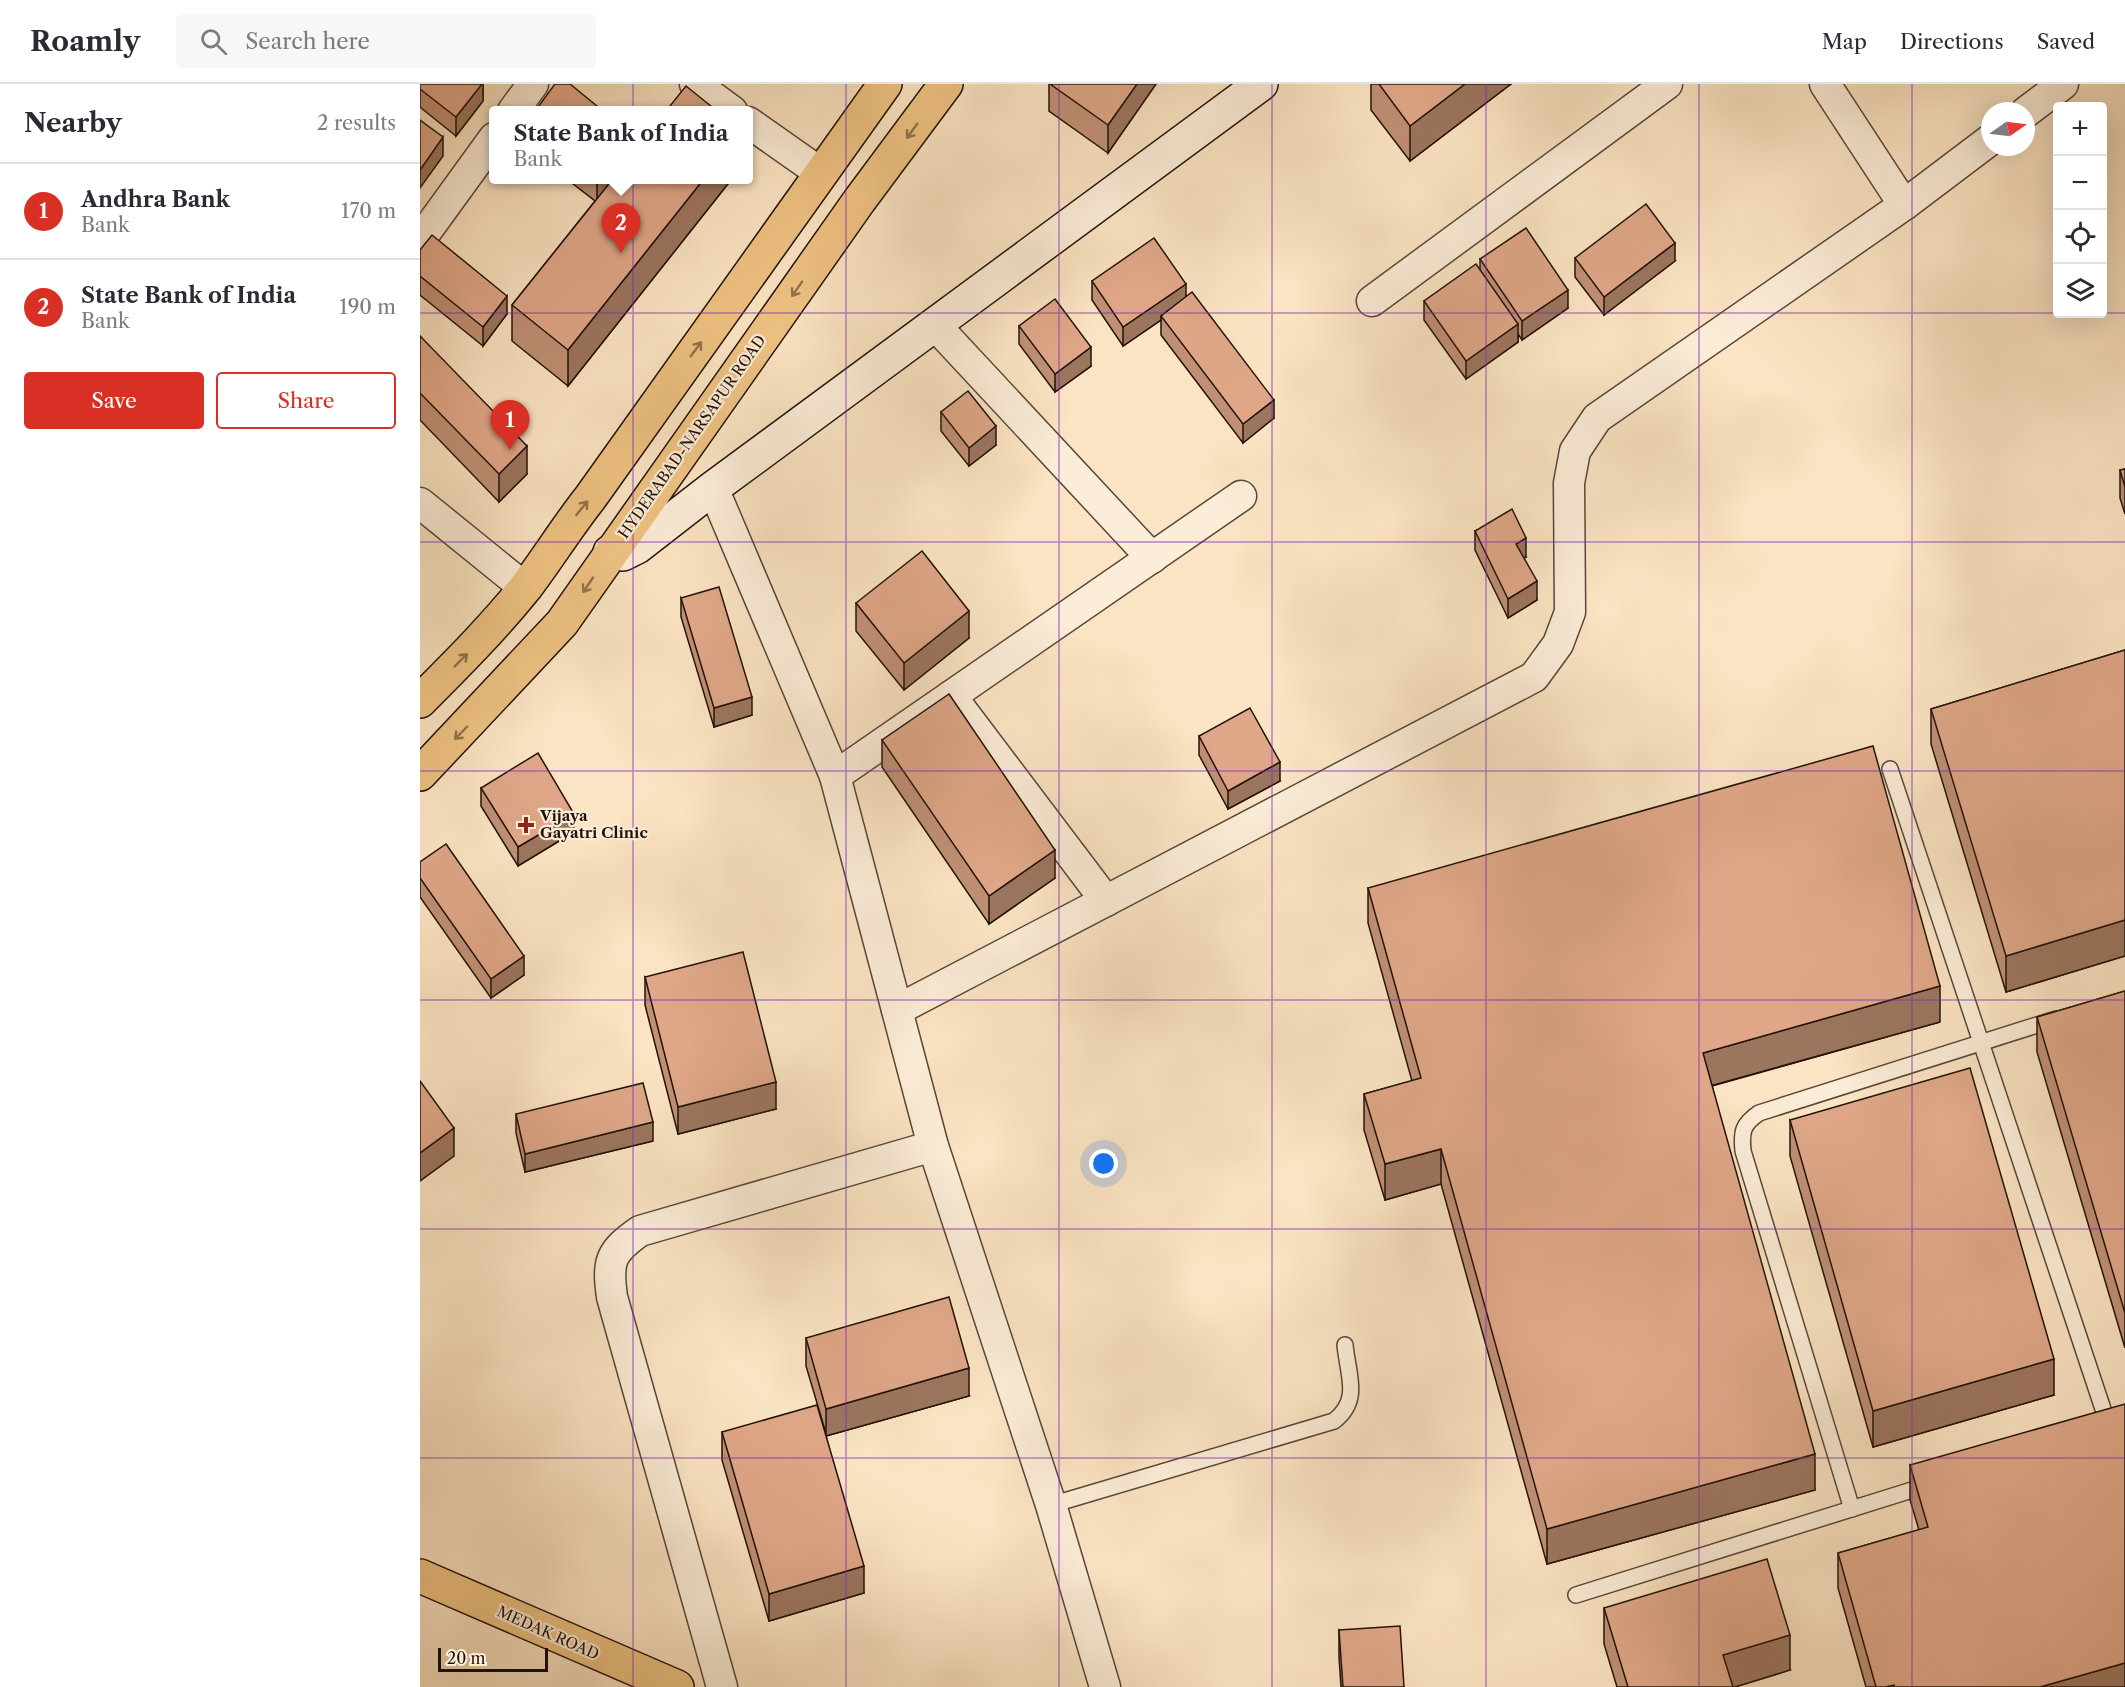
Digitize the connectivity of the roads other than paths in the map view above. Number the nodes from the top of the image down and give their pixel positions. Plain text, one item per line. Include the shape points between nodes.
1 (533, 84) edge
2 (695, 84) edge
3 (885, 84) edge
4 (946, 84) edge
5 (1261, 84) edge
6 (1667, 84) edge
7 (1825, 84) edge
8 (2063, 84) edge
9 (2035, 105) edge
10 (517, 106) edge
11 (725, 106) edge
12 (753, 126) edge
13 (489, 145) edge
14 (1981, 147) edge
15 (822, 174) junction
16 (1904, 205) junction
17 (420, 240) edge
18 (1372, 301) dead end
19 (935, 325) junction
20 (713, 488) junction
21 (1241, 496) dead end
22 (420, 503) edge
23 (610, 552) junction
24 (1152, 558) junction
25 (525, 588) junction
26 (951, 696) junction
27 (420, 701) edge
28 (1890, 769) dead end
29 (420, 774) edge
30 (835, 776) junction
31 (1106, 901) junction
32 (897, 1010) junction
33 (2070, 1015) edge
34 (1981, 1042) junction
35 (933, 1146) junction
36 (1345, 1345) dead end
37 (2125, 1422) edge
38 (1941, 1480) edge
39 (1051, 1505) junction
40 (1852, 1509) junction
41 (420, 1576) edge
42 (1576, 1595) dead end
43 (677, 1687) edge
44 (722, 1687) edge
45 (1105, 1687) edge

1 - 10 street
2 - 11 street
3 - 15 main road
4 -> 23 main road, HYDERABAD-NARSAPUR ROAD
5 - 19 street
6 - 18 street
7 - 16 street
8 - 9 street
12 - 15 street
13 - 17 street
14 - 16 street
25 -> 15 main road
16 - 31 street via 1597,418 1575,451 1569,483 1570,612 1558,644 1534,677
19 - 20 street
19 - 24 street
20 - 23 street via 637,548 623,554
20 - 30 street
21 - 24 street
22 - 25 street
23 -> 29 main road, HYDERABAD-NARSAPUR ROAD via 562,623
24 - 26 street
27 -> 25 main road via 492,629
26 - 30 street
26 - 31 street
28 - 34 lane
30 - 32 street
31 - 32 street
32 - 35 street
33 - 34 lane
34 - 37 lane via 2104,1428
34 - 40 lane via 1759,1113 1746,1122 1741,1133
35 - 39 street
35 - 44 street via 640,1231 617,1247 608,1269 612,1297
36 - 39 lane via 1351,1399 1347,1411 1334,1420
38 - 40 lane
39 - 45 street
40 - 42 lane
41 - 43 main road, MEDAK ROAD

